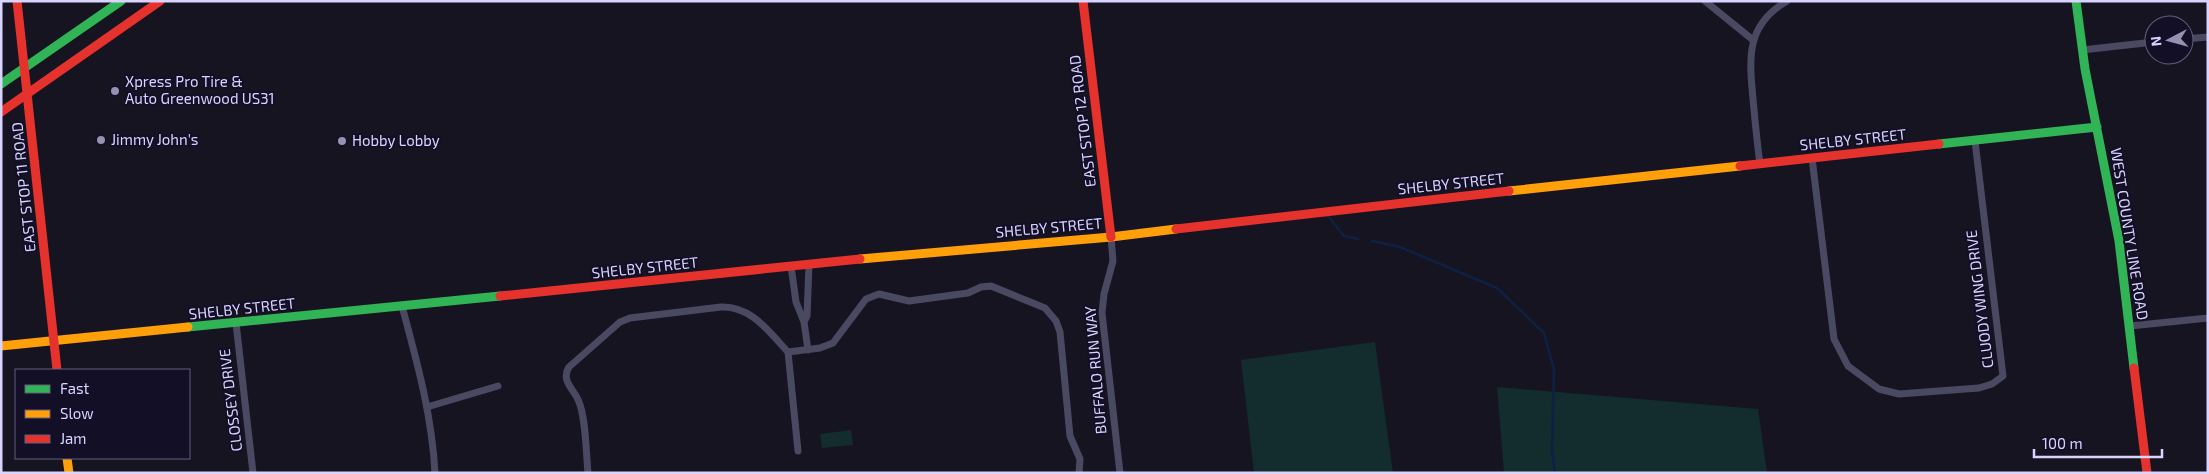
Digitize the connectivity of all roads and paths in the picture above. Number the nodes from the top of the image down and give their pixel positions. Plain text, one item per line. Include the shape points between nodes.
1 (17, 1) edge
2 (121, 1) edge
3 (160, 1) edge
4 (1083, 1) edge
5 (1705, 1) edge
6 (1788, 1) edge
7 (2076, 1) edge
8 (2208, 37) edge
9 (2194, 38) edge
10 (1754, 40) junction
11 (2144, 43) edge
12 (2082, 50) junction
13 (25, 68) junction
14 (1, 84) edge
15 (28, 94) junction
16 (1, 112) edge
17 (2097, 128) junction
18 (1974, 141) junction
19 (1812, 158) junction
20 (1760, 164) junction
21 (1110, 237) junction
22 (809, 264) junction
23 (791, 266) junction
24 (402, 306) junction
25 (2208, 318) edge
26 (804, 322) junction
27 (236, 323) junction
28 (2130, 326) junction
29 (54, 340) junction
30 (1, 346) edge
31 (808, 350) junction
32 (788, 352) junction
33 (57, 369) edge
34 (498, 386) dead end
35 (427, 407) junction
36 (798, 451) dead end
37 (67, 459) edge
38 (69, 473) edge
39 (253, 473) edge
40 (435, 473) edge
41 (588, 473) edge
42 (1079, 473) edge
43 (1120, 473) edge
44 (2147, 473) edge

1 - 13 street, EAST STOP 11 ROAD
2 - 13 street
3 - 15 street
4 - 21 street, EAST STOP 12 ROAD
5 - 10 street
6 - 10 street via 1766,19
7 - 12 street, WEST COUNTY LINE ROAD
8 - 9 street
10 - 20 street via 1749,61
11 - 12 street
12 - 17 street, WEST COUNTY LINE ROAD
13 - 14 street
13 - 15 street, EAST STOP 11 ROAD
15 - 16 street
15 - 29 street, EAST STOP 11 ROAD
17 - 18 street, SHELBY STREET
17 - 28 street, WEST COUNTY LINE ROAD
18 - 19 street, SHELBY STREET
18 - 19 street, CLUODY WING DRIVE via 2002,376 1979,388 1899,394 1879,389 1848,366 1834,339
19 - 20 street, SHELBY STREET
20 - 21 street, SHELBY STREET
21 - 22 street, SHELBY STREET
21 - 43 street, BUFFALO RUN WAY via 1113,261 1102,313
22 - 23 street, SHELBY STREET
22 - 26 street
23 - 24 street, SHELBY STREET
23 - 26 street via 796,302
24 - 27 street, SHELBY STREET
24 - 35 street
25 - 28 street
26 - 31 street
27 - 29 street, SHELBY STREET
27 - 39 street, CLOSSEY DRIVE
28 - 44 street, WEST COUNTY LINE ROAD
29 - 30 street, SHELBY STREET
29 - 33 street, EAST STOP 11 ROAD
31 - 32 street
31 - 42 street via 833,343 864,301 876,294 909,301 968,293 987,286 1045,308 1060,332 1070,436 1080,459
32 - 36 street
32 - 41 street via 756,318 746,311 730,307 628,318 619,322 569,367 566,375 581,407
34 - 35 street
35 - 40 street
37 - 38 street

